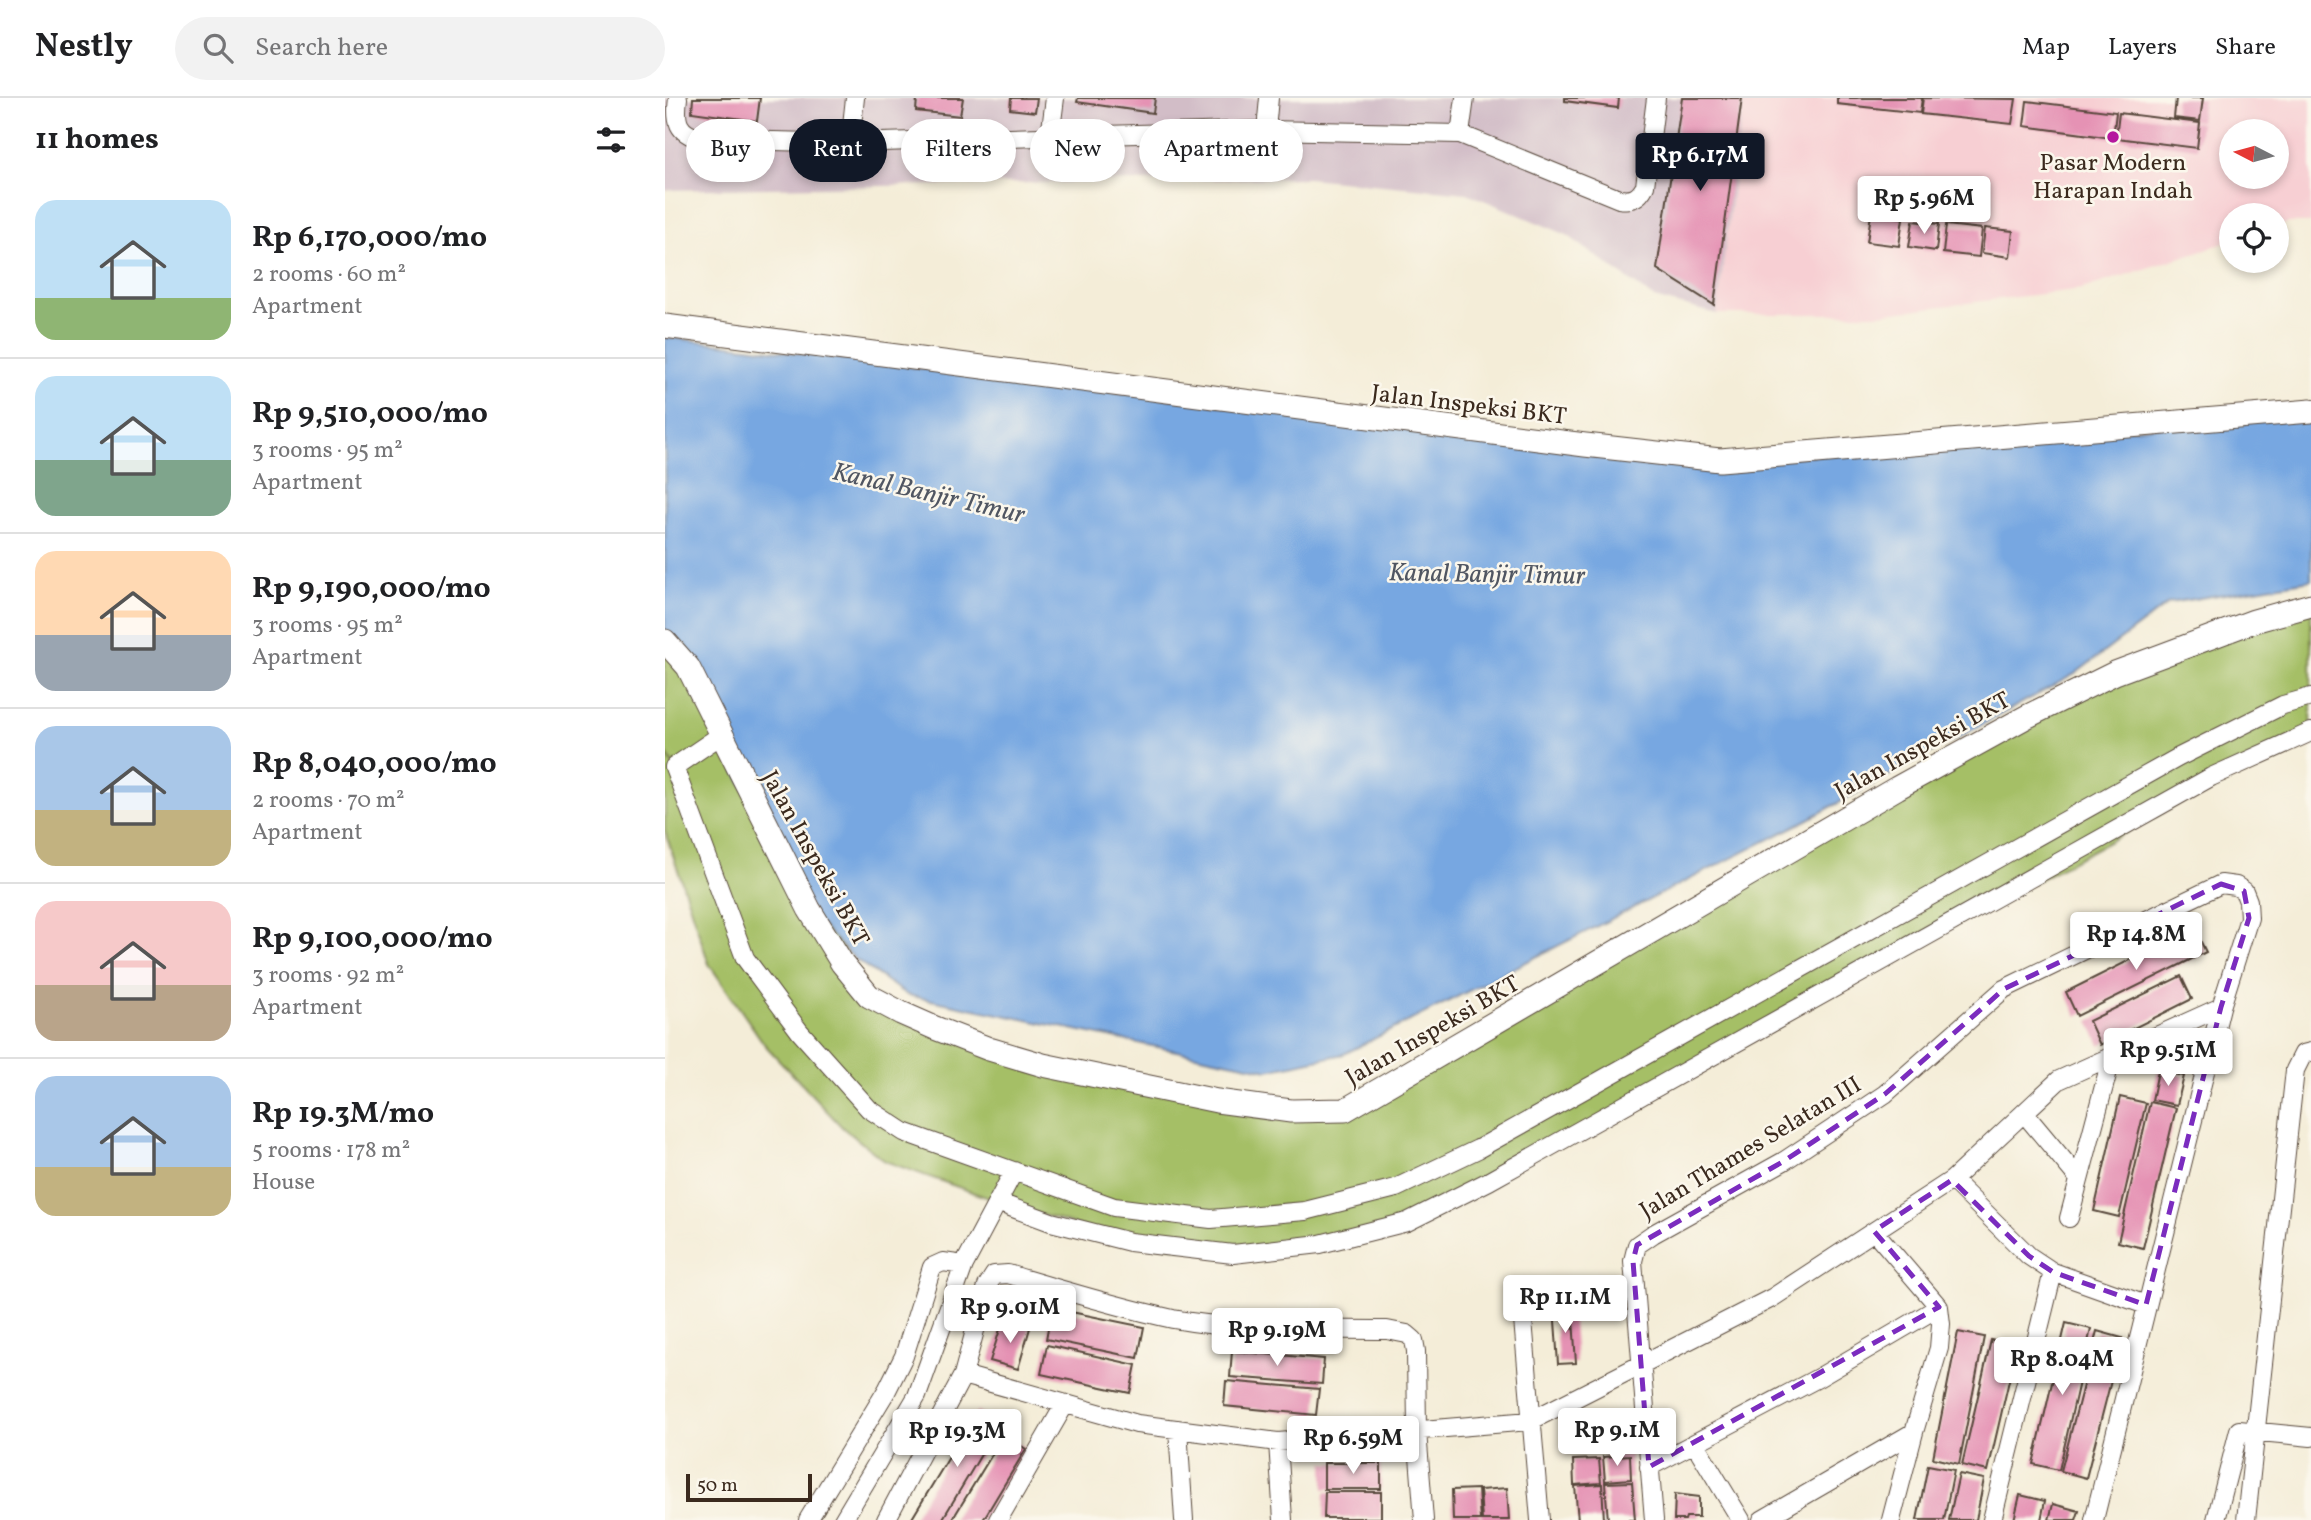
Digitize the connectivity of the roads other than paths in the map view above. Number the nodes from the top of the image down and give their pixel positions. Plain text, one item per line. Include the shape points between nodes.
1 (678, 98) edge
2 (855, 98) edge
3 (1055, 98) edge
4 (1269, 98) edge
5 (1465, 98) edge
6 (1656, 98) edge
7 (853, 119) edge
8 (1052, 119) edge
9 (1267, 119) edge
10 (1303, 131) edge
11 (1460, 134) junction
12 (1030, 138) edge
13 (789, 141) edge
14 (887, 142) edge
15 (665, 326) edge
16 (2311, 411) edge
17 (2311, 605) edge
18 (665, 641) edge
19 (2311, 697) edge
20 (2311, 733) edge
21 (721, 735) junction
22 (2221, 1007) junction
23 (2311, 1052) edge
24 (2112, 1056) junction
25 (2024, 1113) junction
26 (1014, 1171) junction
27 (2079, 1179) junction
28 (1952, 1180) junction
29 (997, 1202) junction
30 (2069, 1218) dead end
31 (1874, 1231) junction
32 (964, 1265) junction
33 (2053, 1272) junction
34 (2146, 1304) junction
35 (1939, 1307) junction
36 (1522, 1308) dead end
37 (1641, 1365) junction
38 (963, 1376) junction
39 (1065, 1404) junction
40 (1530, 1421) junction
41 (1178, 1429) junction
42 (1417, 1431) junction
43 (1914, 1432) junction
44 (2256, 1432) junction
45 (2311, 1437) edge
46 (1278, 1442) junction
47 (1695, 1444) junction
48 (1649, 1467) junction
49 (809, 1520) edge
50 (843, 1520) edge
51 (886, 1520) edge
52 (998, 1520) edge
53 (1184, 1520) edge
54 (1283, 1520) edge
55 (1423, 1520) edge
56 (1540, 1520) edge
57 (1654, 1520) edge
58 (1741, 1520) edge
59 (1762, 1520) edge
60 (1891, 1520) edge
61 (1992, 1520) edge
62 (2094, 1520) edge
63 (2216, 1520) edge
64 (2246, 1520) edge

1 - 13 street via 678,124 691,137
2 - 7 street
3 - 8 street
4 - 9 street
5 - 11 street
6 - 11 street via 1645,186 1629,200
10 - 11 street
12 - 14 street
15 - 16 street, Jalan Inspeksi BKT via 1720,460
17 - 21 street, Jalan Inspeksi BKT via 2254,621 2115,673 2026,717 1345,1110 1291,1111 1217,1101 1043,1065 942,1031 869,996 809,909
18 - 21 street, Jalan Inspeksi BKT via 688,667
19 - 26 street via 2283,705 2179,757 1478,1149 1395,1188 1305,1211 1211,1219 1114,1207
20 - 29 street via 2199,784 1489,1181 1407,1222 1320,1244 1233,1254 1129,1242
21 - 26 street via 674,767 745,958 800,1032 869,1109 904,1132
22 - 24 street
22 - 34 street
22 - 37 street, Jalan Thames Selatan III via 2249,918 2243,891 2221,884 2004,989 1885,1094 1784,1161 1637,1245 1633,1261
23 - 44 street via 2304,1054 2295,1070
24 - 25 street via 2059,1080
24 - 27 street
25 - 27 street
25 - 28 street
26 - 29 street
27 - 30 street
28 - 31 street
28 - 33 street via 2029,1256
29 - 32 street
31 - 35 street
31 - 37 street via 1772,1298
32 - 49 street via 943,1262 932,1267 904,1356
32 - 50 street via 918,1396
33 - 34 street
33 - 61 street
34 - 62 street
35 - 43 street via 1939,1348
35 - 47 street
36 - 40 street
37 - 40 street
37 - 48 street
38 - 39 street
38 - 42 street via 987,1286 994,1275 1008,1274 1175,1319 1245,1328 1407,1334 1416,1351
38 - 51 street
39 - 41 street via 1137,1424
39 - 52 street
40 - 42 street
40 - 56 street
41 - 46 street
41 - 53 street
42 - 46 street
42 - 55 street
43 - 59 street
43 - 60 street
44 - 45 street
44 - 63 street via 2239,1430
44 - 64 street
46 - 54 street
47 - 48 street
47 - 58 street
48 - 57 street

